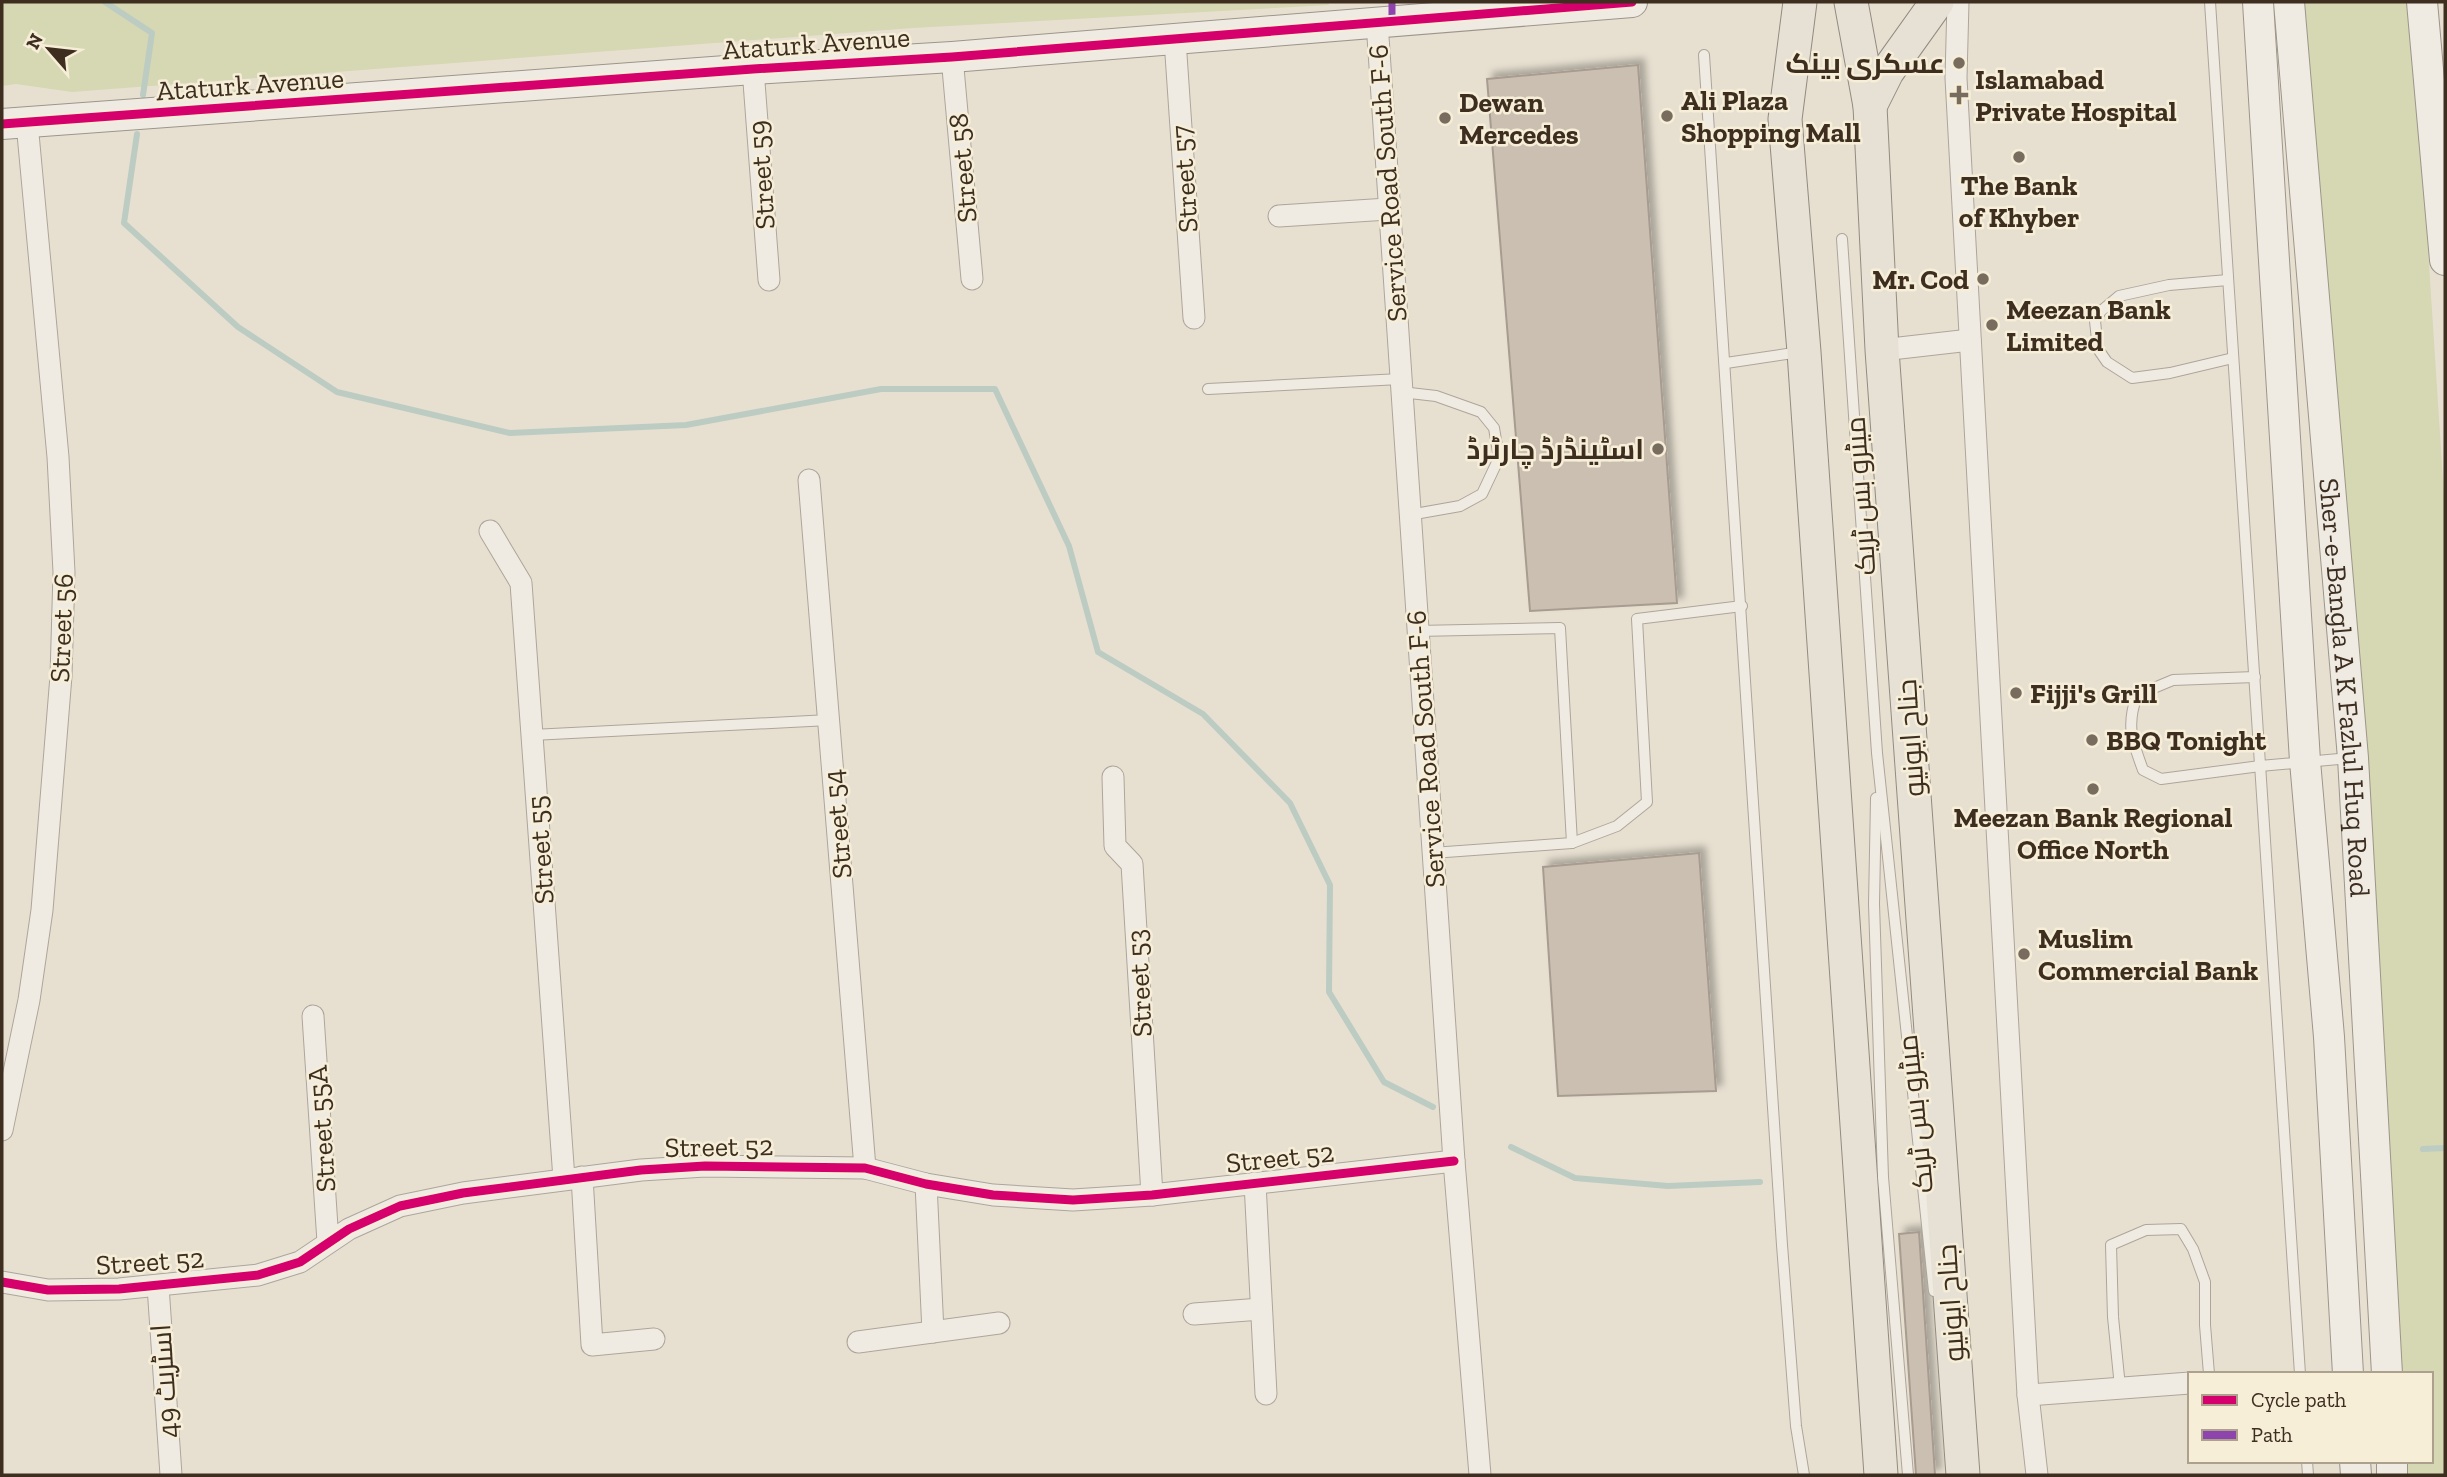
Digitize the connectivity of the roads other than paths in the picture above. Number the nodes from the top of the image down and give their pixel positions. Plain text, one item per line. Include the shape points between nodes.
1 (1632, 2) edge
2 (1800, 2) edge
3 (1851, 2) edge
4 (1937, 2) edge
5 (1958, 2) edge
6 (2210, 2) edge
7 (2258, 2) edge
8 (2289, 2) edge
9 (2422, 2) edge
10 (1377, 22) junction
11 (1175, 40) junction
12 (1704, 55) dead end
13 (952, 57) junction
14 (753, 69) junction
15 (2, 102) edge
16 (1870, 106) junction
17 (25, 123) edge
18 (1388, 209) junction
19 (1279, 216) dead end
20 (1842, 239) dead end
21 (2445, 260) edge
22 (972, 279) dead end
23 (769, 280) dead end
24 (2228, 281) junction
25 (1194, 318) dead end
26 (1970, 340) junction
27 (1882, 349) junction
28 (1804, 352) junction
29 (2233, 358) junction
30 (1726, 363) junction
31 (1400, 385) junction
32 (1208, 389) dead end
33 (809, 480) dead end
34 (1409, 514) junction
35 (490, 531) dead end
36 (1742, 606) junction
37 (1417, 631) junction
38 (2255, 677) junction
39 (829, 720) junction
40 (532, 735) junction
41 (1877, 753) junction
42 (2353, 758) junction
43 (2305, 761) junction
44 (2260, 766) junction
45 (1113, 777) dead end
46 (1572, 843) junction
47 (1432, 853) junction
48 (313, 1016) dead end
49 (2, 1130) edge
50 (1454, 1161) junction
51 (865, 1168) junction
52 (573, 1178) junction
53 (1255, 1183) junction
54 (926, 1184) junction
55 (1152, 1195) junction
56 (328, 1242) junction
57 (2, 1282) edge
58 (158, 1286) junction
59 (1935, 1307) dead end
60 (1261, 1309) junction
61 (1194, 1314) dead end
62 (999, 1323) dead end
63 (933, 1332) junction
64 (654, 1339) dead end
65 (858, 1342) dead end
66 (2209, 1372) edge
67 (2300, 1372) edge
68 (2348, 1372) edge
69 (2387, 1372) edge
70 (2188, 1383) edge
71 (2120, 1387) junction
72 (1266, 1394) dead end
73 (2028, 1395) junction
74 (171, 1475) edge
75 (1480, 1475) edge
76 (1804, 1475) edge
77 (1881, 1475) edge
78 (1908, 1475) edge
79 (1962, 1475) edge
80 (2037, 1475) edge

1 - 10 main road, Ataturk Avenue
2 - 28 main road via 1785,119
3 - 16 main road, جناح ایونیو
4 - 16 main road via 1887,72
5 - 26 street via 1956,78
6 - 24 lane
7 - 43 main road, Sher-e-Bangla A K Fazlul Huq Road
8 - 42 main road, Sher-e-Bangla A K Fazlul Huq Road
9 - 21 main road
10 - 11 main road, Ataturk Avenue
10 - 18 street, Service Road South F-6
11 - 13 main road, Ataturk Avenue
11 - 25 street, Street 57
12 - 30 lane
13 - 14 main road, Ataturk Avenue
13 - 22 street, Street 58
14 - 17 main road, Ataturk Avenue
14 - 23 street, Street 59
15 - 17 main road
16 - 27 main road, جناح ایونیو
17 - 49 street, Street 56 via 58,457 64,572 61,676 42,910
18 - 19 street
18 - 31 street, Service Road South F-6
20 - 41 lane, میٹرو بس ٹریک
24 - 29 lane
24 - 29 lane via 2169,285 2119,296 2095,321 2098,349 2107,362 2132,378
26 - 27 street
26 - 73 street
27 - 79 main road, جناح ایونیو
28 - 30 lane
28 - 77 main road
29 - 38 lane
30 - 36 lane
31 - 32 lane
31 - 34 street, Service Road South F-6
31 - 34 lane via 1481,412 1494,428 1499,457 1482,494 1460,506
33 - 39 street, Street 54
34 - 37 street, Service Road South F-6
35 - 40 street, Street 55 via 521,583
36 - 46 lane via 1637,619 1647,802 1617,825
36 - 76 lane via 1782,1245
37 - 46 lane via 1560,628
37 - 47 street, Service Road South F-6
38 - 44 lane
38 - 44 lane via 2173,680 2137,695 2130,715 2143,769 2161,779
39 - 40 lane
39 - 51 street, Street 54
40 - 52 street, Street 55
41 - 59 lane, میٹرو بس ٹریک
41 - 78 lane, میٹرو بس ٹریک via 1874,904 1883,1177
42 - 43 lane
42 - 69 main road, Sher-e-Bangla A K Fazlul Huq Road
43 - 44 lane
43 - 68 main road, Sher-e-Bangla A K Fazlul Huq Road via 2329,1037
44 - 67 lane
45 - 55 street, Street 53 via 1115,846 1132,864
46 - 47 lane
47 - 50 street, Service Road South F-6
48 - 56 street, Street 55A
50 - 53 street, Street 52
50 - 75 street, Service Road South F-6
51 - 52 street, Street 52 via 705,1166
51 - 54 street, Street 52
52 - 56 street, Street 52 via 463,1192 400,1206
52 - 64 street, Street 55 via 592,1345
53 - 55 street, Street 52
53 - 60 street
54 - 55 street, Street 52 via 993,1195 1073,1200
54 - 63 street
56 - 58 street, Street 52 via 300,1262 258,1275
57 - 58 street, Street 52 via 48,1290
58 - 74 street, اسٹریٹ 49
60 - 61 street
60 - 72 street
62 - 63 street
63 - 65 street
66 - 71 lane via 2205,1282 2193,1249 2181,1228 2146,1230 2111,1245
70 - 71 street
71 - 73 street
73 - 80 street

